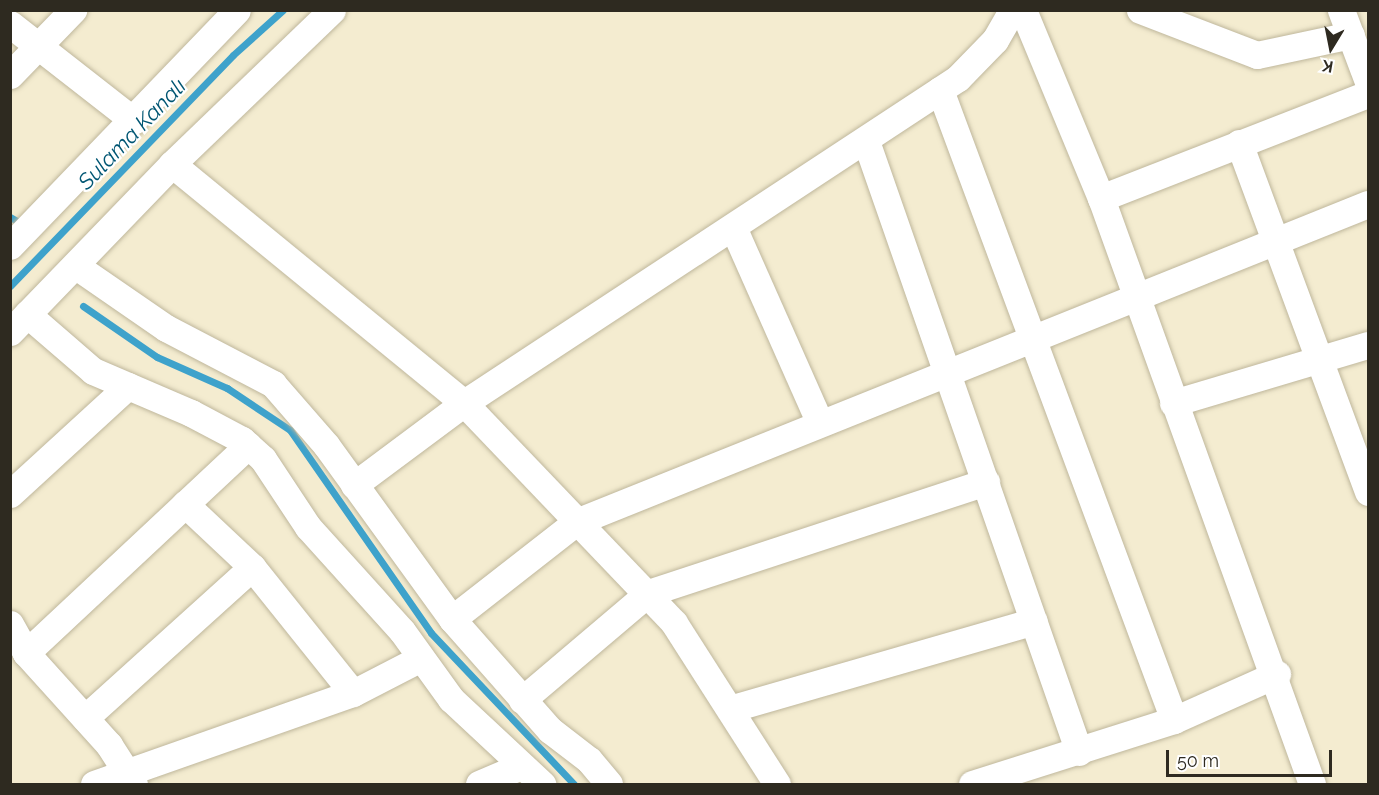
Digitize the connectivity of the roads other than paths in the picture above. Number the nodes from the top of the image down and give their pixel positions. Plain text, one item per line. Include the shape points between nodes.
1 (73, 10) edge
2 (237, 10) edge
3 (332, 10) edge
4 (1012, 10) edge
5 (1023, 10) edge
6 (1140, 10) edge
7 (1346, 23) edge
8 (10, 24) edge
9 (38, 46) junction
10 (10, 75) edge
11 (1368, 82) edge
12 (940, 90) junction
13 (1368, 94) edge
14 (134, 121) junction
15 (866, 141) junction
16 (1239, 143) junction
17 (172, 164) junction
18 (1101, 198) junction
19 (1368, 204) edge
20 (733, 227) junction
21 (1276, 240) junction
22 (10, 246) edge
23 (76, 266) junction
24 (1137, 293) junction
25 (19, 323) edge
26 (1032, 338) junction
27 (1368, 345) edge
28 (1322, 360) junction
29 (947, 372) junction
30 (128, 386) junction
31 (464, 402) junction
32 (1173, 403) junction
33 (820, 423) junction
34 (248, 445) junction
35 (986, 482) junction
36 (354, 485) junction
37 (1368, 492) edge
38 (10, 494) edge
39 (185, 504) junction
40 (576, 522) junction
41 (252, 567) junction
42 (648, 593) junction
43 (452, 620) junction
44 (1034, 621) junction
45 (10, 624) edge
46 (26, 652) junction
47 (422, 657) junction
48 (1277, 674) junction
49 (353, 693) junction
50 (522, 700) junction
51 (733, 708) junction
52 (85, 718) junction
53 (1174, 720) junction
54 (1079, 752) junction
55 (521, 766) junction
56 (129, 779) edge
57 (94, 784) edge
58 (478, 784) edge
59 (542, 784) edge
60 (609, 784) edge
61 (777, 784) edge
62 (972, 784) edge
63 (1312, 784) edge

1 - 9 street
2 - 14 street
3 - 17 street
4 - 12 street via 995,40
5 - 18 street
6 - 7 street via 1257,55
7 - 11 street
8 - 9 street
9 - 10 street
9 - 14 street
12 - 15 street
12 - 26 street
13 - 16 street
14 - 22 street
15 - 20 street
15 - 29 street
16 - 18 street
16 - 21 street
17 - 23 street
17 - 31 street
18 - 24 street
19 - 21 street
20 - 31 street
20 - 33 street
21 - 24 street
21 - 28 street
23 - 25 street
23 - 36 street via 166,328 273,384
24 - 26 street
24 - 32 street
25 - 30 street via 93,371
26 - 29 street
26 - 53 street
27 - 28 street
28 - 32 street
28 - 37 street
29 - 33 street
29 - 35 street
30 - 34 street
30 - 38 street
31 - 36 street
31 - 40 street
32 - 48 street
33 - 40 street
34 - 39 street
34 - 47 street via 308,527
35 - 42 street
35 - 44 street
36 - 43 street
39 - 41 street
39 - 46 street
40 - 42 street
40 - 43 street
41 - 49 street
41 - 52 street
42 - 50 street
42 - 51 street
43 - 50 street
44 - 51 street
44 - 54 street
45 - 46 street
46 - 52 street
47 - 49 street
47 - 55 street via 451,699
48 - 53 street
48 - 63 street
49 - 56 street
50 - 60 street
51 - 61 street
52 - 56 street via 109,745
53 - 54 street
54 - 62 street
55 - 58 street
55 - 59 street
56 - 57 street

